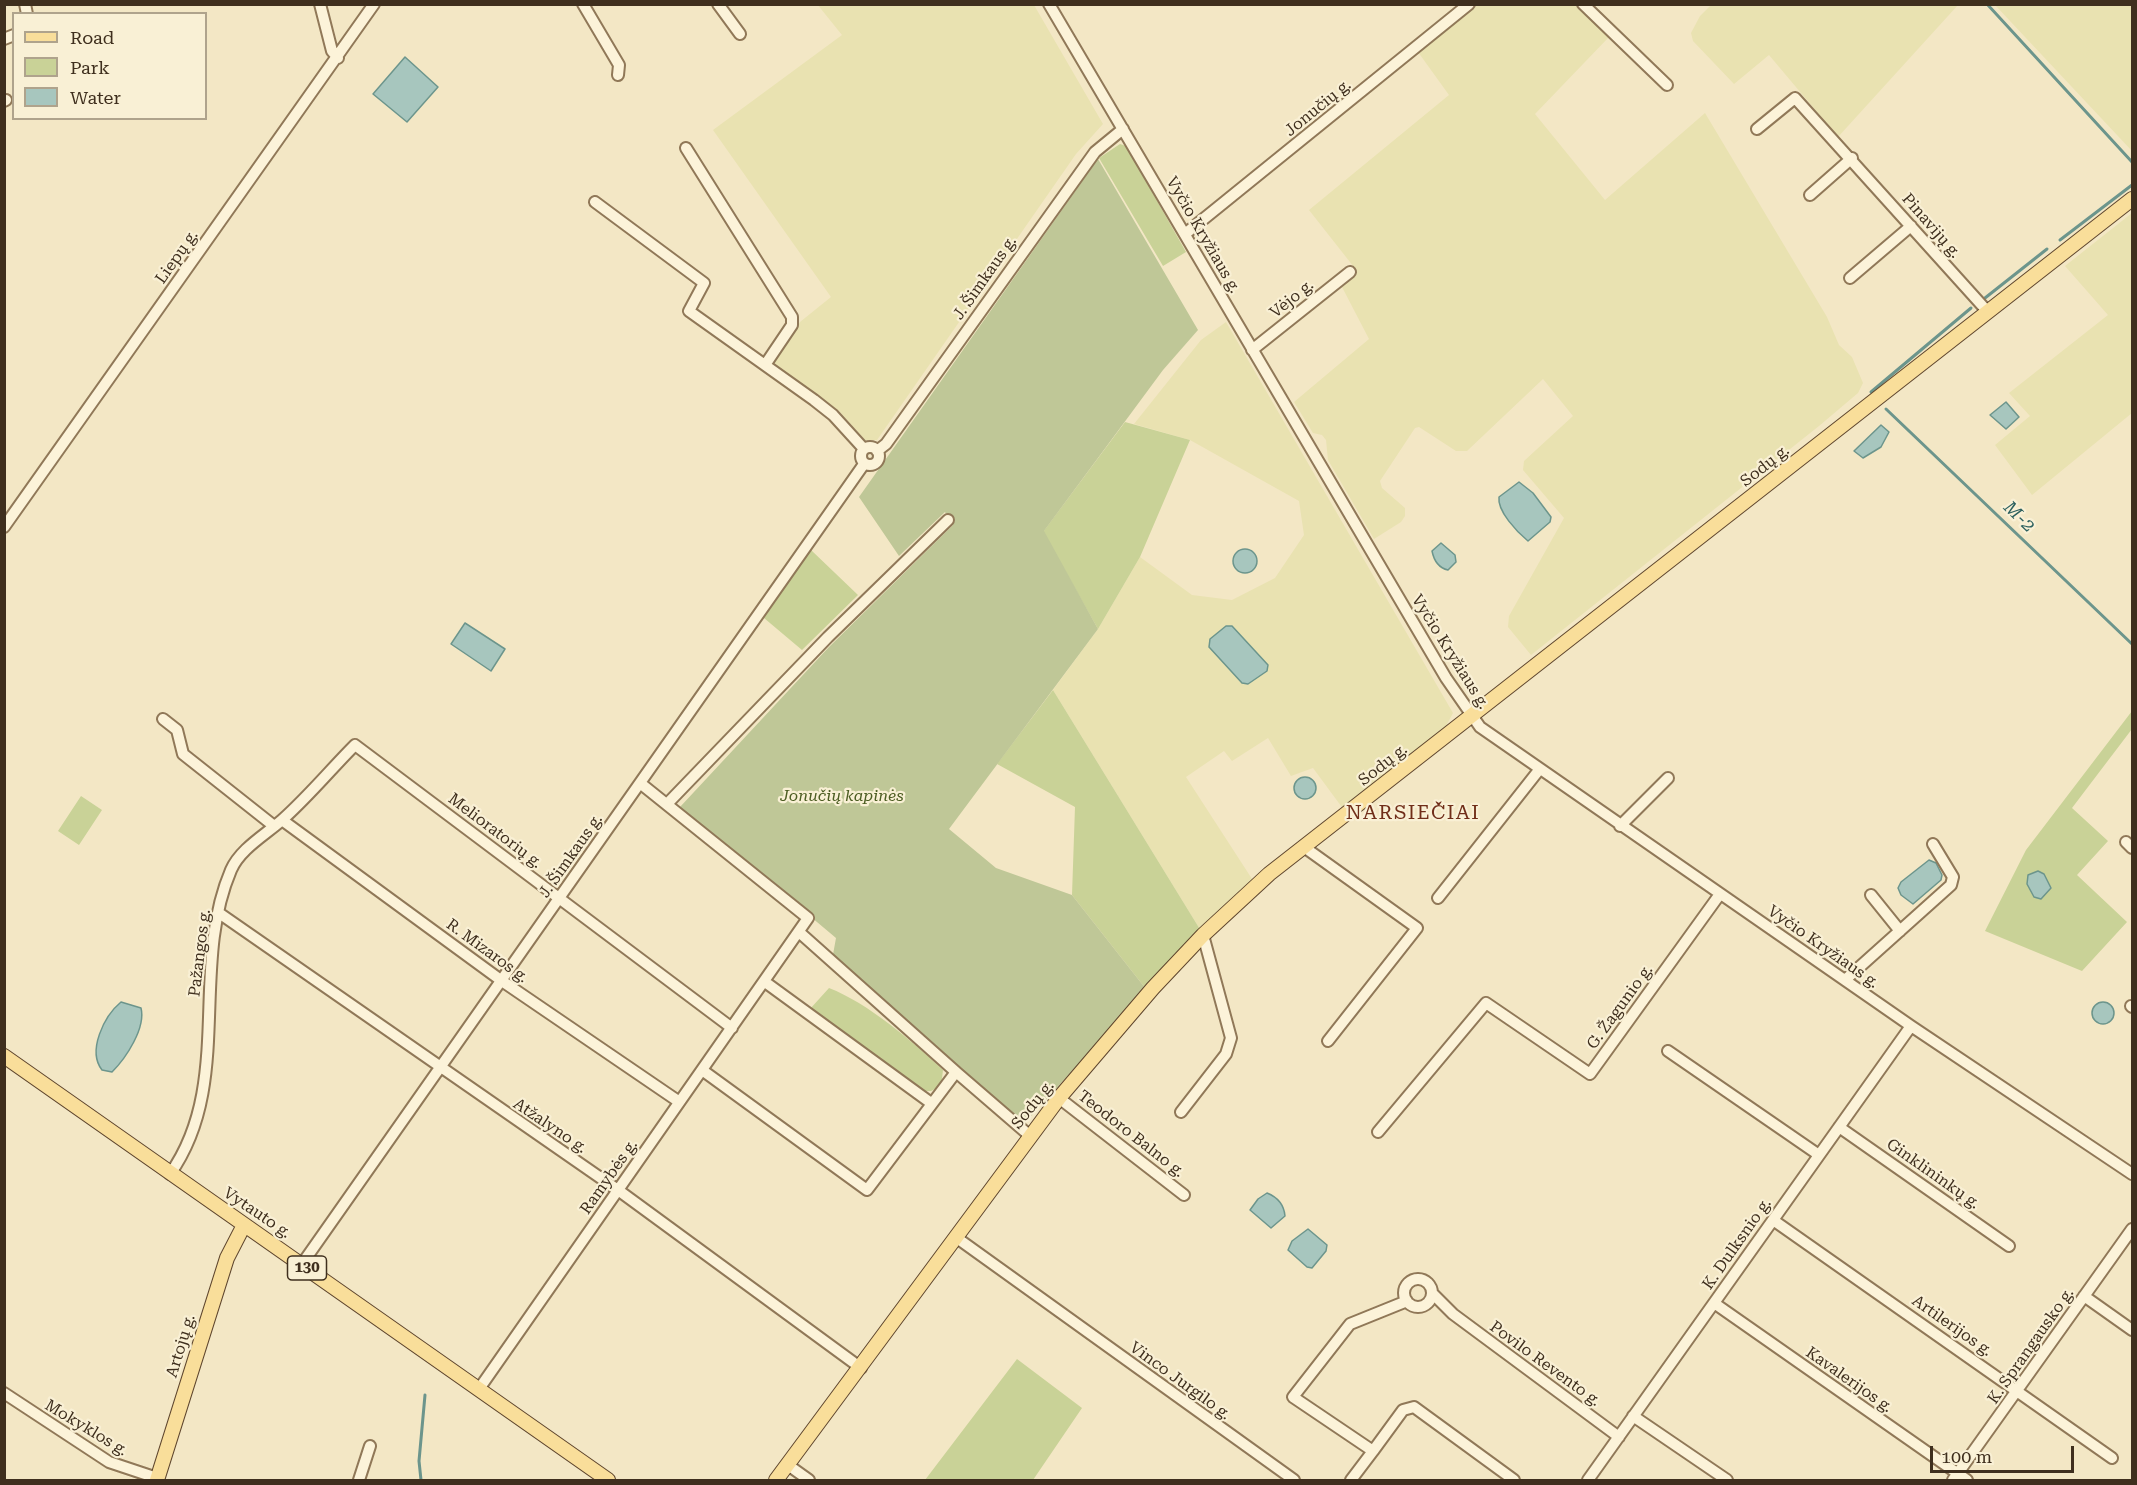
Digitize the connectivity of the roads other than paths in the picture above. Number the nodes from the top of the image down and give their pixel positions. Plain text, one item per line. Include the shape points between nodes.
1 (320, 4) edge
2 (374, 4) edge
3 (583, 4) edge
4 (718, 4) edge
5 (1049, 4) edge
6 (1469, 4) edge
7 (1583, 4) edge
8 (740, 34) dead end
9 (338, 58) junction
10 (618, 75) dead end
11 (1667, 85) dead end
12 (1124, 129) junction
13 (1757, 129) dead end
14 (686, 148) dead end
15 (1852, 158) junction
16 (1810, 195) dead end
17 (2133, 199) edge
18 (595, 201) dead end
19 (1911, 226) junction
20 (1185, 234) junction
21 (1350, 272) dead end
22 (1850, 278) dead end
23 (1988, 312) junction
24 (1252, 350) junction
25 (765, 365) junction
26 (864, 449) junction
27 (877, 451) junction
28 (864, 464) junction
29 (948, 520) dead end
30 (4, 527) edge
31 (1473, 717) junction
32 (163, 719) dead end
33 (355, 744) joint
34 (1539, 770) junction
35 (1668, 778) dead end
36 (640, 783) junction
37 (667, 804) junction
38 (278, 823) junction
39 (1620, 826) junction
40 (1933, 844) dead end
41 (1304, 847) junction
42 (1720, 894) junction
43 (1871, 895) dead end
44 (1438, 898) dead end
45 (560, 899) junction
46 (219, 913) junction
47 (799, 932) junction
48 (1899, 932) junction
49 (1203, 935) junction
50 (1845, 980) junction
51 (502, 981) junction
52 (765, 982) junction
53 (1911, 1026) junction
54 (732, 1028) junction
55 (1328, 1041) dead end
56 (1668, 1051) dead end
57 (4, 1056) edge
58 (440, 1069) junction
59 (702, 1070) junction
60 (956, 1072) junction
61 (1059, 1098) junction
62 (678, 1101) junction
63 (931, 1103) junction
64 (1181, 1112) dead end
65 (1839, 1127) junction
66 (1378, 1132) dead end
67 (1029, 1135) junction
68 (1819, 1155) junction
69 (170, 1174) junction
70 (2133, 1174) edge
71 (618, 1190) junction
72 (1184, 1195) dead end
73 (1773, 1220) junction
74 (244, 1224) junction
75 (2133, 1229) edge
76 (957, 1238) junction
77 (2009, 1246) dead end
78 (302, 1264) junction
79 (1432, 1293) junction
80 (2084, 1296) junction
81 (1407, 1301) junction
82 (1714, 1303) junction
83 (1422, 1306) junction
84 (1453, 1314) junction
85 (2133, 1330) edge
86 (861, 1368) junction
87 (479, 1389) junction
88 (2018, 1390) junction
89 (4, 1393) edge
90 (1633, 1416) junction
91 (1619, 1437) junction
92 (370, 1446) dead end
93 (1373, 1451) junction
94 (2112, 1458) dead end
95 (788, 1465) junction
96 (1959, 1478) edge
97 (157, 1479) edge
98 (359, 1480) edge
99 (608, 1480) edge
100 (776, 1480) edge
101 (809, 1480) edge
102 (1294, 1480) edge
103 (1351, 1480) edge
104 (1514, 1480) edge
105 (1588, 1480) edge
106 (1727, 1480) edge

1 - 9 street via 332,51
2 - 9 street, Liepų g.
3 - 10 street via 619,65
4 - 8 street
5 - 12 street, Vyčio Kryžiaus g.
6 - 20 street, Jonučių g.
7 - 11 street
9 - 30 street, Liepų g.
12 - 20 street, Vyčio Kryžiaus g.
12 - 27 street, J. Šimkaus g. via 1095,152 886,444
13 - 15 street, Pinavijų g. via 1795,98
14 - 25 street via 792,317 792,326
15 - 16 street
15 - 19 street, Pinavijų g.
17 - 23 main road, Sodų g.
18 - 25 street via 704,283 689,311
19 - 22 street
19 - 23 street, Pinavijų g.
20 - 24 street, Vyčio Kryžiaus g.
21 - 24 street, Vėjo g.
23 - 31 main road, Sodų g.
24 - 31 street, Vyčio Kryžiaus g. via 1446,678
25 - 26 street via 833,415
26 - 27 street via 872,447
26 - 28 street via 860,457
27 - 28 street, J. Šimkaus g. via 878,462 873,466
28 - 36 street, J. Šimkaus g.
29 - 37 street via 828,637
31 - 34 street, Vyčio Kryžiaus g. via 1493,739
31 - 41 main road, Sodų g.
32 - 38 street, R. Mizaros g. via 177,730 183,754
33 - 38 street, Pažangos g.
33 - 45 street, Melioratorių g.
34 - 39 street, Vyčio Kryžiaus g.
34 - 44 street
35 - 39 street
36 - 37 street
36 - 45 street, J. Šimkaus g.
37 - 47 street, Ramybės g. via 808,918
38 - 46 street, Pažangos g. via 242,854 232,868
38 - 51 street, R. Mizaros g.
39 - 42 street, Vyčio Kryžiaus g.
40 - 48 street via 1953,877 1951,885
41 - 49 main road, Sodų g.
41 - 55 street via 1417,928
42 - 50 street, Vyčio Kryžiaus g.
42 - 66 street, G. Žagunio g. via 1590,1074 1486,1003
43 - 48 street
45 - 51 street, J. Šimkaus g.
45 - 54 street, Melioratorių g.
46 - 58 street, Atžalyno g.
46 - 69 street, Pažangos g. via 210,972 208,1062 203,1093 188,1146
47 - 52 street, Ramybės g.
47 - 60 street
48 - 50 street
49 - 61 main road, Sodų g.
49 - 64 street via 1231,1038 1226,1054
50 - 53 street, Vyčio Kryžiaus g.
51 - 58 street, J. Šimkaus g.
51 - 62 street, R. Mizaros g.
52 - 54 street, Ramybės g.
52 - 63 street
53 - 65 street, K. Dulksnio g.
53 - 70 street, Vyčio Kryžiaus g.
54 - 59 street, Ramybės g.
56 - 68 street
57 - 69 main road, Vytauto g. / 130
58 - 71 street, Atžalyno g.
58 - 78 street, J. Šimkaus g.
59 - 62 street, Ramybės g.
59 - 63 street via 867,1190
60 - 63 street
60 - 67 street
61 - 67 main road, Sodų g.
61 - 72 street, Teodoro Balno g.
62 - 71 street, Ramybės g.
65 - 68 street, K. Dulksnio g.
65 - 77 street, Ginklininkų g.
67 - 76 main road, Sodų g.
68 - 73 street, K. Dulksnio g.
69 - 74 main road, Vytauto g. / 130
71 - 86 street, Atžalyno g.
71 - 87 street, Ramybės g.
73 - 82 street, K. Dulksnio g.
73 - 88 street, Artilerijos g.
74 - 78 main road, Vytauto g. / 130
74 - 97 main road, Artojų g. via 226,1258
75 - 80 street, K. Sprangausko g.
76 - 86 main road, Sodų g.
76 - 102 street, Vinco Jurgilo g.
78 - 87 main road, Vytauto g. / 130
79 - 81 street, Povilo Revento g. via 1426,1281 1414,1279 1405,1288
79 - 83 street via 1430,1301
79 - 84 street, Povilo Revento g.
80 - 85 street
80 - 88 street, K. Sprangausko g.
81 - 83 street, Povilo Revento g.
81 - 93 street via 1350,1324 1293,1397
82 - 90 street, K. Dulksnio g.
82 - 96 street, Kavalerijos g.
83 - 84 street, Povilo Revento g.
84 - 91 street, Povilo Revento g.
86 - 95 main road, Sodų g.
87 - 99 main road, Vytauto g. / 130
88 - 94 street, Artilerijos g.
88 - 96 street, K. Sprangausko g.
89 - 97 street, Mokyklos g. via 109,1462
90 - 91 street, K. Dulksnio g.
90 - 106 street
91 - 105 street, K. Dulksnio g.
92 - 98 street
93 - 103 street
93 - 104 street via 1403,1410 1414,1407
95 - 100 main road, Sodų g.
95 - 101 street

